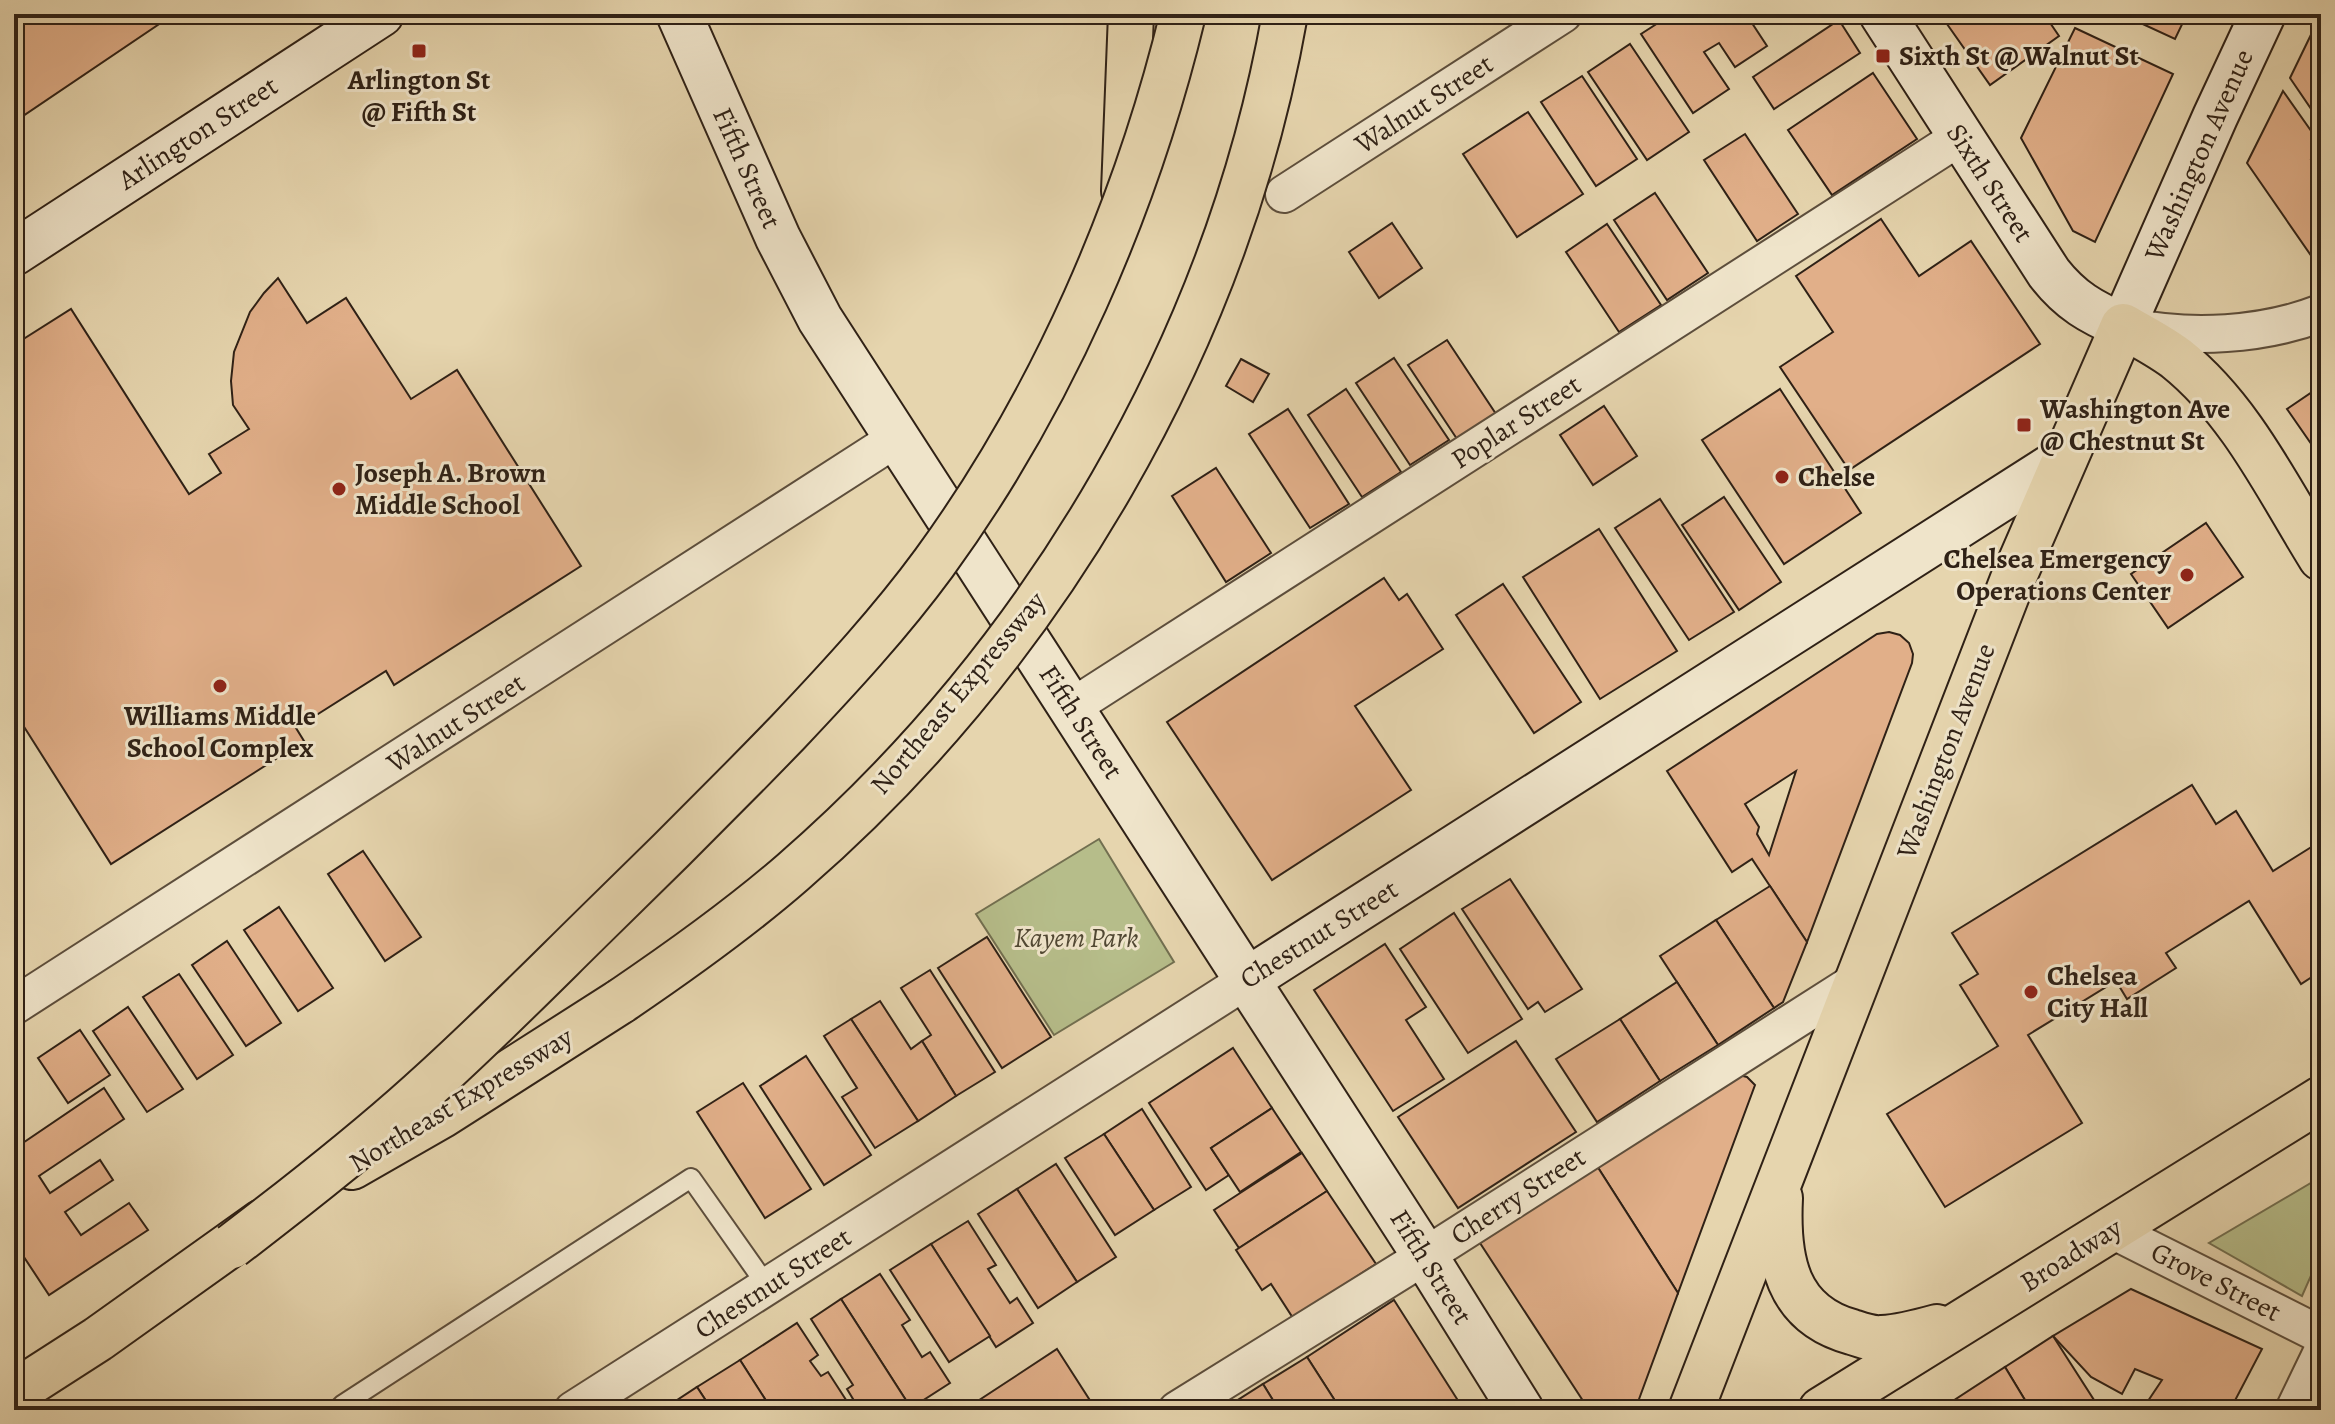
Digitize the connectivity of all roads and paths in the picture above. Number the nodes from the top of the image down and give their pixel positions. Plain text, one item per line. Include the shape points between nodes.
1 (381, 14) edge
2 (679, 14) edge
3 (1131, 14) edge
4 (1183, 14) edge
5 (1285, 14) edge
6 (1563, 14) edge
7 (1882, 14) edge
8 (2263, 14) edge
9 (1960, 137) junction
10 (1284, 194) dead end
11 (1124, 209) junction
12 (14, 253) edge
13 (2321, 313) edge
14 (2123, 326) junction
15 (897, 438) junction
16 (2065, 458) junction
17 (2321, 558) edge
18 (1072, 707) junction
19 (1247, 980) junction
20 (1858, 980) junction
21 (14, 1006) edge
22 (2321, 1099) edge
23 (1781, 1176) junction
24 (2112, 1230) junction
25 (1425, 1256) junction
26 (767, 1286) junction
27 (1979, 1313) junction
28 (2321, 1335) edge
29 (2321, 1354) edge
30 (14, 1394) edge
31 (345, 1410) edge
32 (573, 1410) edge
33 (1177, 1410) edge
34 (1521, 1410) edge
35 (1691, 1410) edge
36 (1821, 1410) edge
37 (2294, 1410) edge

1 - 12 street, Arlington Street
2 - 15 street, Fifth Street via 797,278
3 - 11 main road, bridge
4 - 11 main road, Northeast Expressway, bridge via 1150,137
5 - 30 main road, Northeast Expressway, bridge via 1263,119 1227,237 1140,433 1048,584 917,751 792,873 689,955 481,1091 290,1202
6 - 10 street, Walnut Street
7 - 9 street, Sixth Street
8 - 14 street, Washington Avenue
9 - 14 street, Sixth Street via 2062,289 2077,303
9 - 18 street, Poplar Street
11 - 30 main road, Northeast Expressway, bridge via 1057,357 979,498 881,630 829,688 657,866 370,1137 170,1291
13 - 14 street via 2218,334
14 - 16 main road, Washington Avenue
14 - 17 main road via 2175,358 2220,401
15 - 18 street, Fifth Street
15 - 21 street, Walnut Street
16 - 19 street, Chestnut Street
16 - 20 main road, Washington Avenue
18 - 19 street, Fifth Street
19 - 25 street, Fifth Street
19 - 26 street, Chestnut Street
20 - 23 main road, Washington Avenue
20 - 25 street, Cherry Street
22 - 24 main road, Broadway
23 - 27 main road via 1784,1262 1803,1304 1819,1319 1879,1339
23 - 35 main road, Washington Avenue
24 - 27 main road, Broadway
24 - 28 street, Grove Street
25 - 33 street, Cherry Street
25 - 34 street, Fifth Street
26 - 31 lane via 691,1178 342,1405
26 - 32 street, Chestnut Street
27 - 36 main road, Broadway
29 - 37 street

